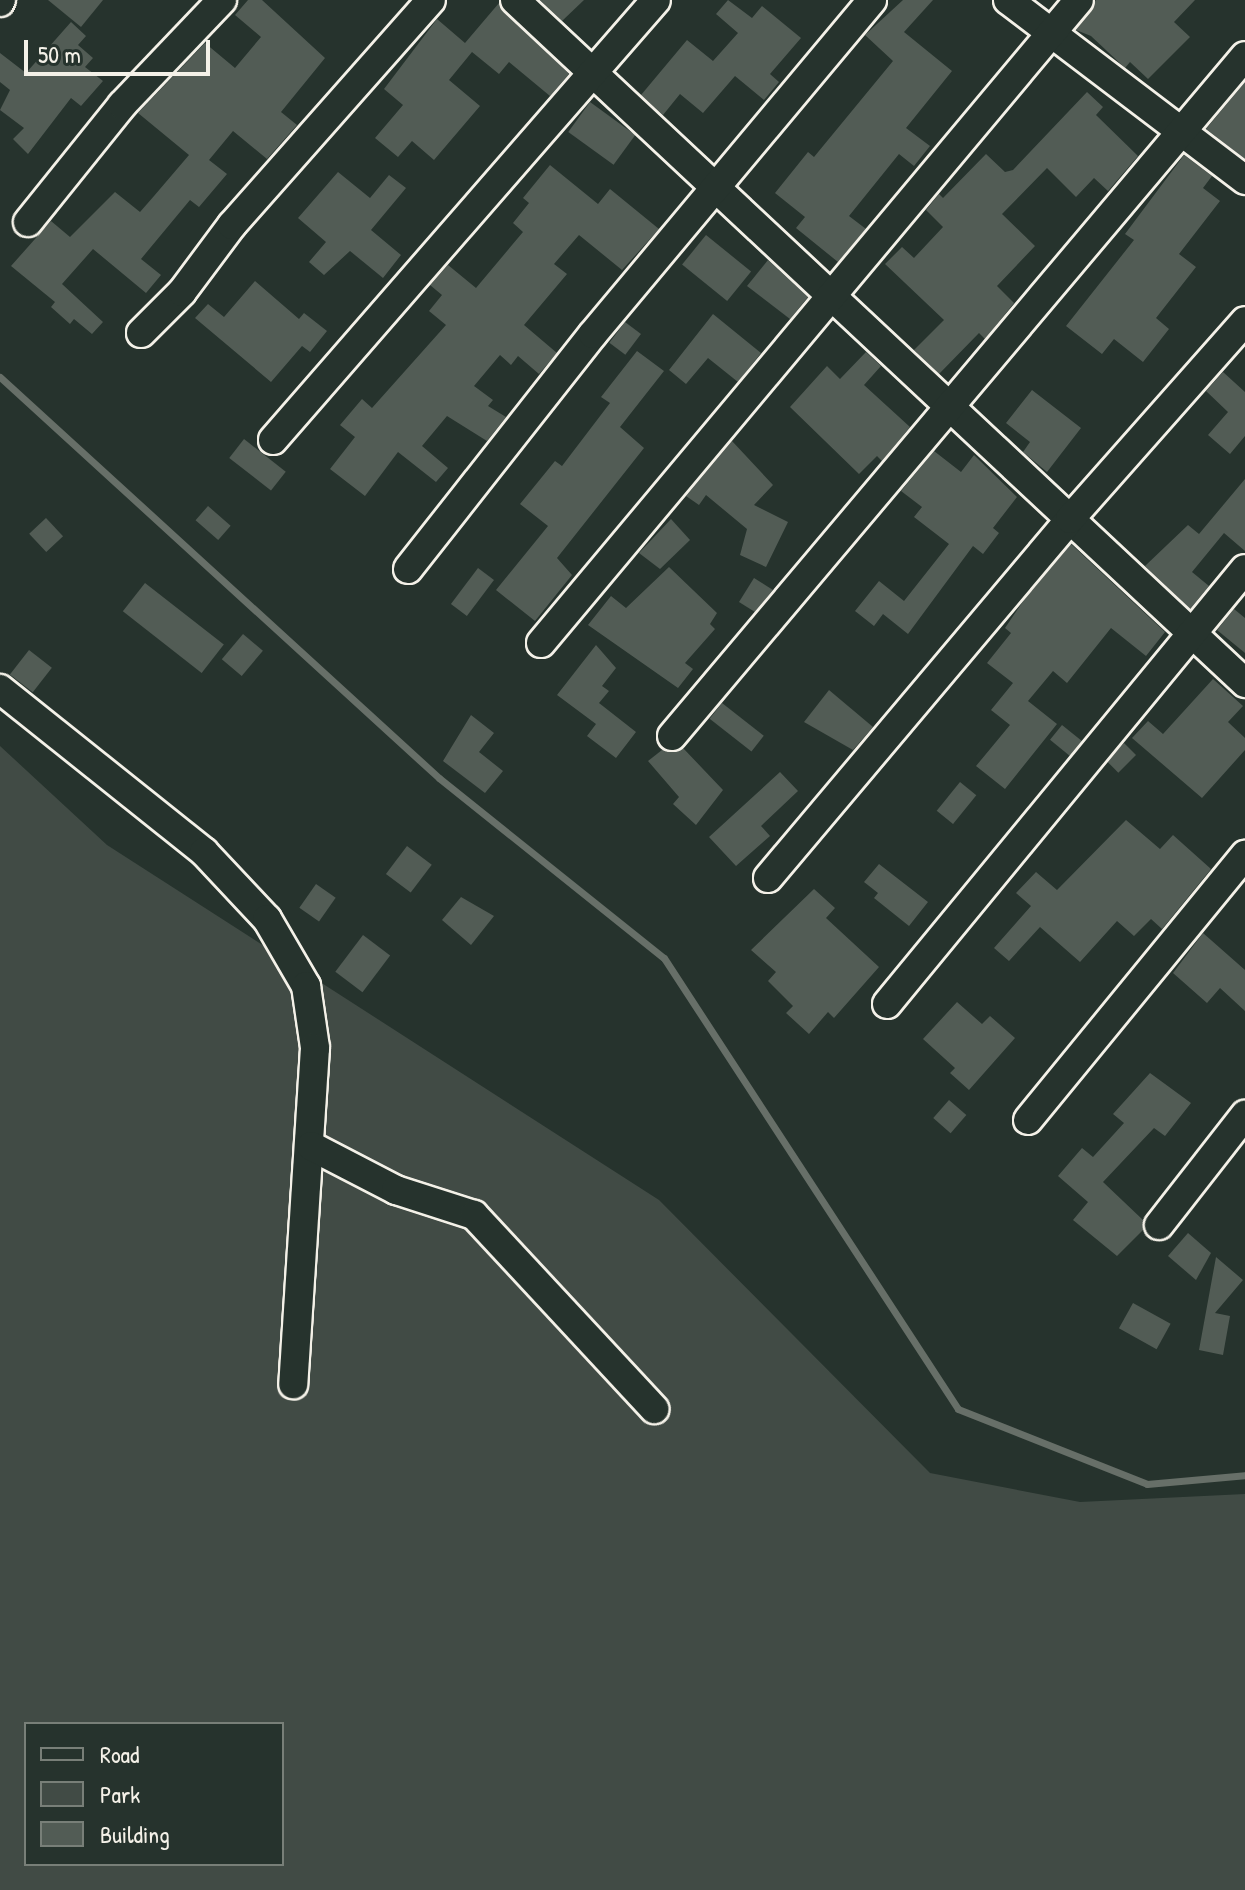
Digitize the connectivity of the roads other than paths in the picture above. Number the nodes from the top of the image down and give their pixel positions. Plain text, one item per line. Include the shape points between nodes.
1 (222, 0) edge
2 (431, 0) edge
3 (515, 0) edge
4 (656, 0) edge
5 (872, 0) edge
6 (1008, 0) edge
7 (1079, 0) edge
8 (1050, 35) junction
9 (1245, 56) edge
10 (593, 74) junction
11 (1182, 132) junction
12 (1245, 180) edge
13 (714, 187) junction
14 (28, 222) dead end
15 (834, 295) junction
16 (1245, 321) edge
17 (141, 333) dead end
18 (948, 408) junction
19 (273, 440) dead end
20 (1070, 519) junction
21 (408, 569) dead end
22 (1245, 569) edge
23 (1193, 633) junction
24 (541, 643) dead end
25 (1245, 683) edge
26 (0, 689) edge
27 (672, 736) dead end
28 (1245, 855) edge
29 (768, 878) dead end
30 (887, 1004) dead end
31 (1245, 1115) edge
32 (1028, 1120) dead end
33 (311, 1146) junction
34 (1159, 1225) dead end
35 (293, 1384) dead end
36 (654, 1409) dead end

1 - 14 street via 122,105
2 - 17 street
3 - 10 street
4 - 10 street
5 - 13 street
6 - 8 street
7 - 8 street
8 - 11 street
8 - 15 street
9 - 11 street
10 - 13 street
10 - 19 street via 436,247
11 - 12 street
11 - 18 street
13 - 15 street
13 - 21 street
15 - 18 street
15 - 24 street
16 - 20 street
18 - 20 street
18 - 27 street
20 - 23 street
20 - 29 street
22 - 23 street
23 - 25 street
23 - 30 street
26 - 33 street via 204,852 267,919 306,986 315,1048
28 - 32 street
31 - 34 street
33 - 35 street
33 - 36 street via 396,1190 474,1215

